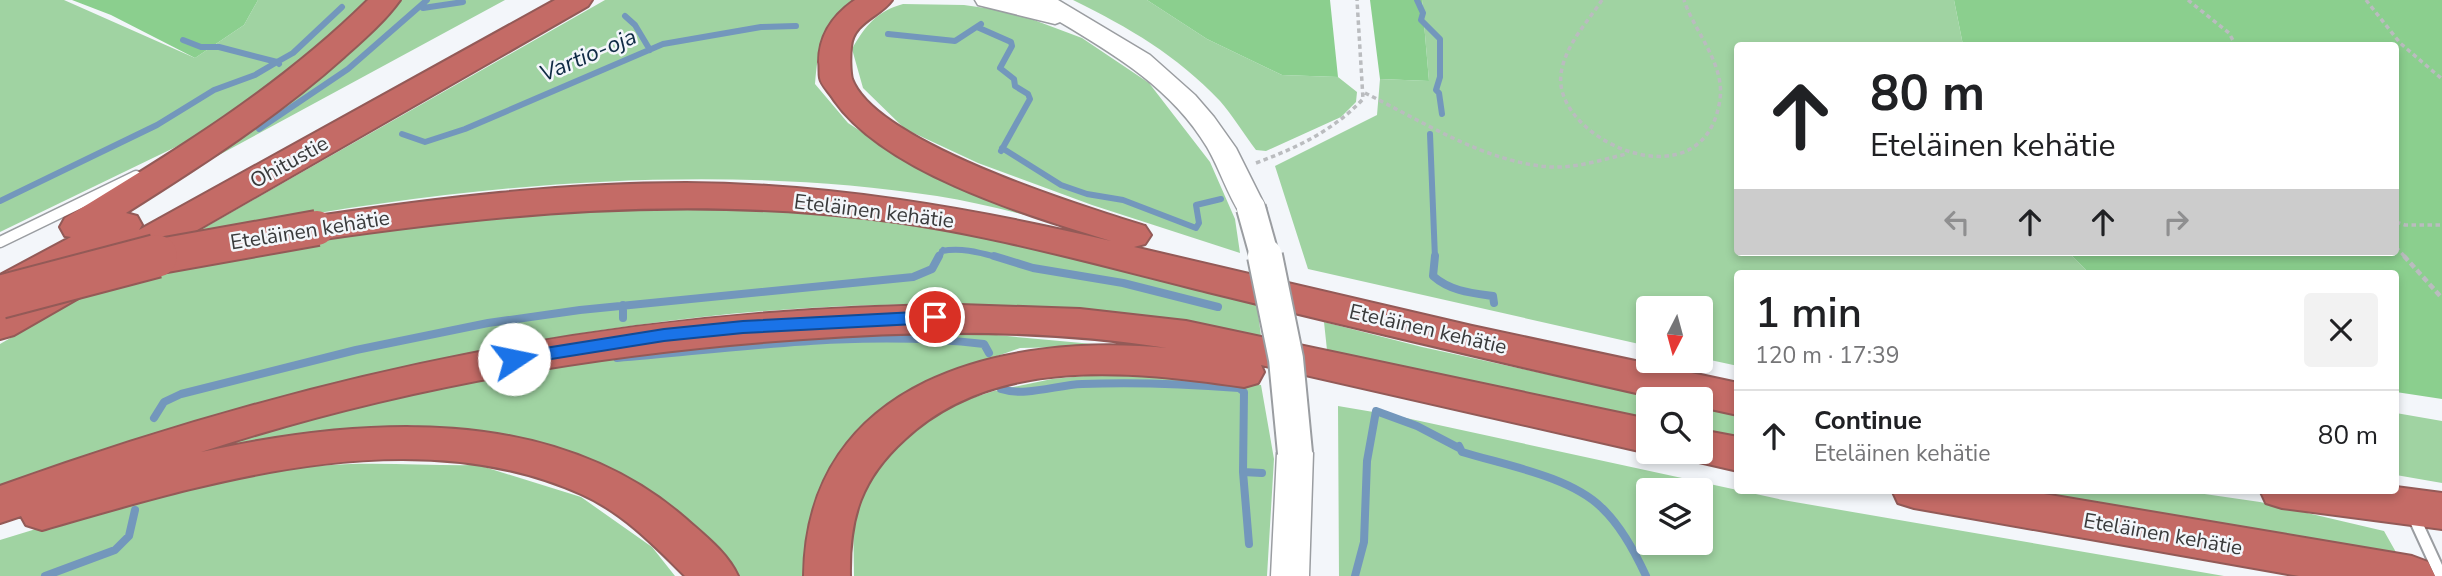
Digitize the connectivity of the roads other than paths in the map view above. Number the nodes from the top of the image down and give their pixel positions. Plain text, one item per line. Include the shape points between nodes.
1 (385, 0) edge
2 (530, 0) edge
3 (577, 0) edge
4 (877, 0) edge
5 (987, 0) edge
6 (1037, 0) edge
7 (1077, 21) junction
8 (203, 148) junction
9 (0, 242) edge
10 (0, 272) edge
11 (0, 294) edge
12 (0, 325) edge
13 (1660, 383) junction
14 (1734, 398) edge
15 (1636, 433) edge
16 (1636, 434) edge
17 (1713, 449) edge
18 (1734, 453) edge
19 (1937, 494) edge
20 (2311, 494) edge
21 (0, 505) edge
22 (2426, 510) edge
23 (0, 524) edge
24 (715, 576) edge
25 (827, 576) edge
26 (1290, 576) edge
27 (2412, 576) edge
28 (2441, 576) edge

1 - 8 highway via 297,82
2 - 11 highway, Ohitustie
3 - 12 highway, Ohitustie
4 - 13 highway via 854,15 843,29 831,59 834,78 853,106 883,130 947,167 1046,207 1150,241
5 - 7 street
6 - 7 street
7 - 26 street, bridge via 1131,53 1176,89 1210,128 1235,169 1251,208 1285,340 1295,453
8 - 9 lane
8 - 10 highway
11 - 13 highway, Eteläinen kehätie, bridge via 169,253 465,207 638,195 741,197 934,216 1052,239
13 - 14 highway, Eteläinen kehätie
15 - 21 highway via 1237,345 1158,332 949,318 809,323 664,335 407,381 233,425 84,472
16 - 25 highway via 1210,366 1114,360 1037,364 955,383 887,426 856,461 842,486 828,526
17 - 18 highway
19 - 27 highway, Eteläinen kehätie
20 - 22 highway
22 - 28 lane
23 - 24 highway via 183,474 296,450 387,442 458,445 548,462 597,481 640,507

